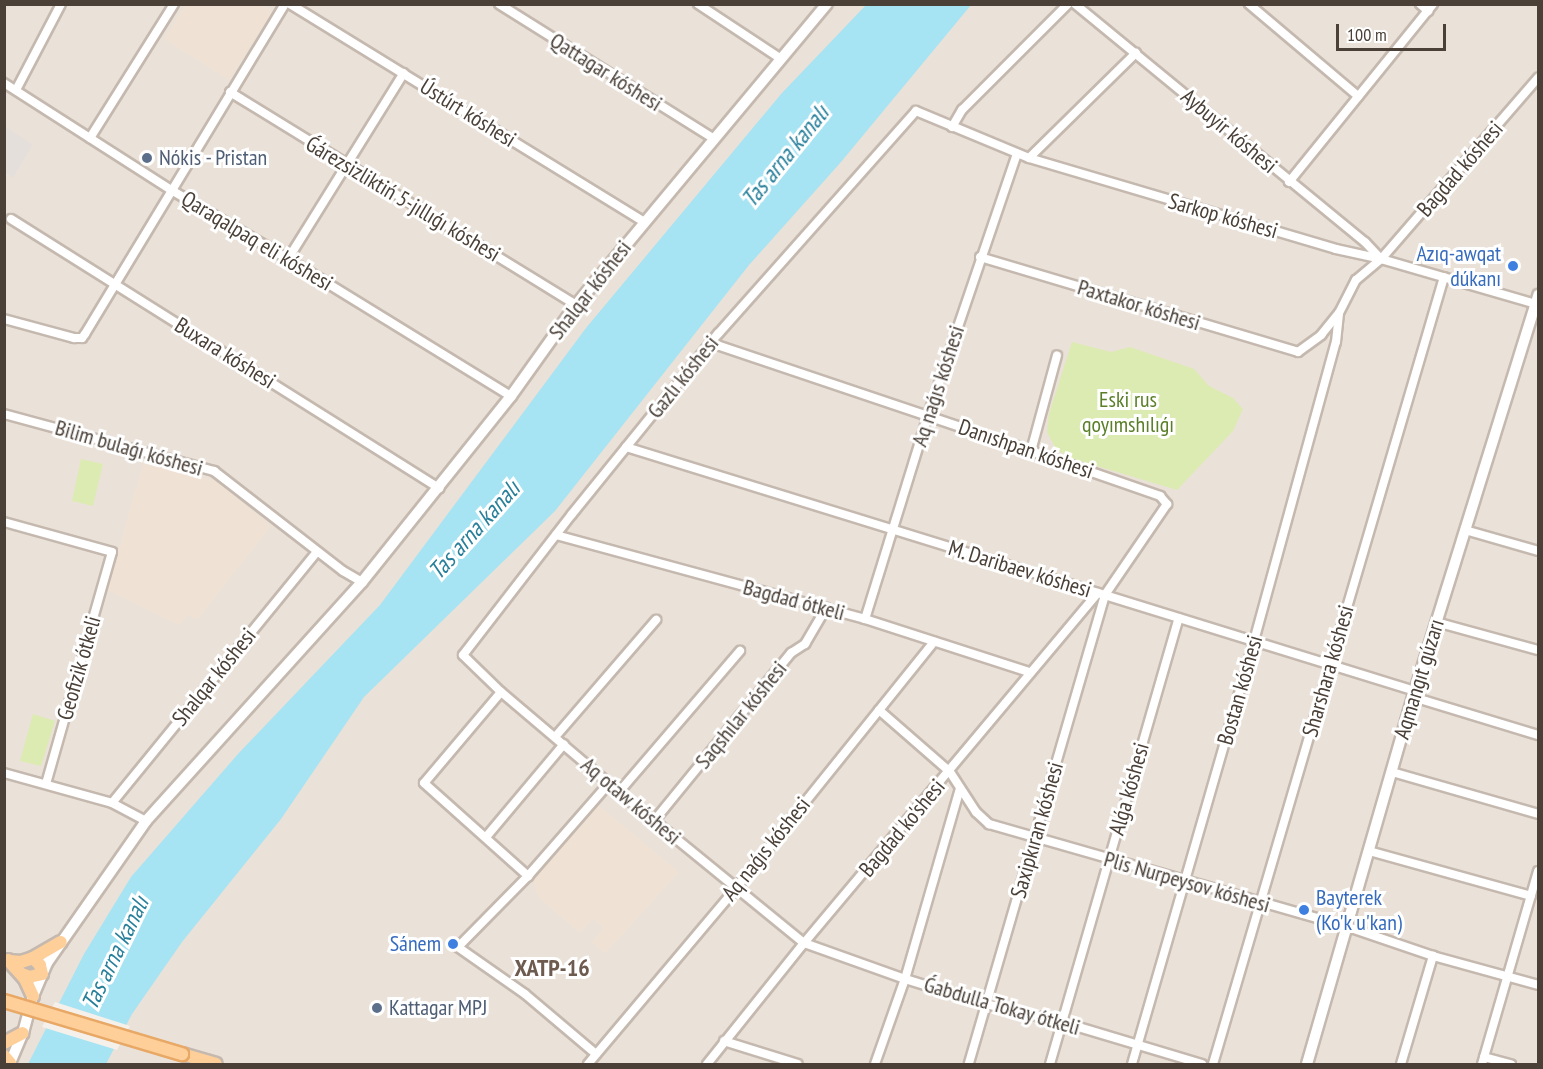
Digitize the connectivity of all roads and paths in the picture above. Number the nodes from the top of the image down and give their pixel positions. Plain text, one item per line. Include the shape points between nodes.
1 (61, 4) edge
2 (174, 4) edge
3 (288, 4) edge
4 (499, 4) edge
5 (698, 4) edge
6 (827, 4) edge
7 (1068, 4) edge
8 (1075, 4) edge
9 (1249, 4) edge
10 (1420, 4) edge
11 (1431, 8) edge
12 (1136, 53) junction
13 (781, 59) junction
14 (404, 73) junction
15 (1539, 78) edge
16 (4, 82) edge
17 (16, 90) junction
18 (230, 92) junction
19 (1358, 96) junction
20 (916, 111) joint
21 (952, 127) junction
22 (90, 138) junction
23 (714, 139) junction
24 (1017, 154) junction
25 (1029, 158) junction
26 (346, 165) junction
27 (1289, 182) junction
28 (172, 191) junction
29 (11, 219) dead end
30 (645, 222) junction
31 (980, 257) junction
32 (288, 259) junction
33 (1381, 259) junction
34 (1444, 277) junction
35 (116, 283) junction
36 (1537, 299) edge
37 (576, 305) junction
38 (1339, 313) junction
39 (4, 319) edge
40 (711, 343) junction
41 (1057, 355) dead end
42 (511, 396) junction
43 (4, 414) edge
44 (928, 415) junction
45 (626, 447) junction
46 (1031, 451) junction
47 (439, 488) junction
48 (4, 522) edge
49 (1465, 530) junction
50 (891, 531) junction
51 (556, 535) junction
52 (1539, 551) edge
53 (317, 552) junction
54 (362, 582) junction
55 (1102, 594) junction
56 (826, 608) junction
57 (1179, 618) junction
58 (865, 619) junction
59 (656, 620) dead end
60 (1436, 622) junction
61 (1254, 641) junction
62 (934, 642) junction
63 (1539, 650) edge
64 (740, 651) dead end
65 (463, 655) joint
66 (1330, 664) junction
67 (1029, 672) junction
68 (501, 692) junction
69 (1414, 694) junction
70 (879, 710) junction
71 (1539, 735) edge
72 (555, 737) junction
73 (564, 744) junction
74 (950, 772) junction
75 (1392, 772) junction
76 (4, 773) edge
77 (609, 783) junction
78 (46, 784) junction
79 (960, 789) junction
80 (619, 792) junction
81 (112, 803) junction
82 (1539, 814) edge
83 (146, 821) junction
84 (654, 821) junction
85 (486, 837) junction
86 (1034, 839) junction
87 (1369, 851) junction
88 (1109, 860) junction
89 (1539, 871) edge
90 (528, 876) junction
91 (1186, 882) junction
92 (736, 888) junction
93 (1531, 896) junction
94 (1260, 903) junction
95 (1348, 927) junction
96 (61, 942) junction
97 (804, 943) junction
98 (1432, 956) junction
99 (33, 958) junction
100 (7, 960) edge
101 (22, 974) junction
102 (42, 974) junction
103 (1507, 977) junction
104 (905, 979) junction
105 (1539, 985) edge
106 (33, 996) junction
107 (4, 1001) edge
108 (986, 1004) junction
109 (1062, 1022) junction
110 (23, 1033) junction
111 (724, 1041) junction
112 (4, 1042) edge
113 (1138, 1045) junction
114 (596, 1054) junction
115 (8, 1061) edge
116 (1483, 1061) edge
117 (216, 1065) edge
118 (588, 1065) edge
119 (707, 1065) edge
120 (798, 1065) edge
121 (875, 1065) edge
122 (969, 1065) edge
123 (1050, 1065) edge
124 (1132, 1065) edge
125 (1203, 1065) edge
126 (1213, 1065) edge
127 (1307, 1065) edge
128 (1401, 1065) edge
129 (1511, 1065) edge

1 - 17 street
2 - 22 street
3 - 14 street, Ústúrt kóshesi
3 - 18 street
4 - 23 street, Qattagar kóshesi
5 - 13 street
6 - 13 street, Shalqar kóshesi
7 - 21 street via 962,110
8 - 12 street, Aybuyir kóshesi
9 - 19 street
10 - 11 street
11 - 19 street
12 - 25 street
12 - 27 street, Aybuyir kóshesi
13 - 23 street, Shalqar kóshesi
14 - 26 street
14 - 30 street, Ústúrt kóshesi
15 - 33 street, Bagdad kóshesi
16 - 17 street, Qaraqalpaq eli kóshesi
17 - 22 street, Qaraqalpaq eli kóshesi
18 - 26 street, Ǵárezsizliktiń 5-jıllıǵı kóshesi
18 - 28 street
19 - 27 street
20 - 21 street, Sarkop kóshesi
20 - 40 street, Gazlı kóshesi
21 - 24 street, Sarkop kóshesi
22 - 28 street, Qaraqalpaq eli kóshesi
23 - 30 street, Shalqar kóshesi
24 - 25 street, Sarkop kóshesi
24 - 31 street, Aq naǵıs kóshesi
25 - 33 street, Sarkop kóshesi
26 - 32 street
26 - 37 street, Ǵárezsizliktiń 5-jıllıǵı kóshesi
27 - 33 street, Aybuyir kóshesi
28 - 32 street, Qaraqalpaq eli kóshesi
28 - 35 street
29 - 35 street, Buxara kóshesi
30 - 37 street, Shalqar kóshesi
31 - 38 street, Paxtakor kóshesi via 1298,352 1321,335
31 - 44 street, Aq naǵıs kóshesi
32 - 42 street, Qaraqalpaq eli kóshesi
33 - 34 street, Sarkop kóshesi
33 - 38 street, Bagdad kóshesi via 1356,280
34 - 36 street, Sarkop kóshesi
34 - 66 street, Sharshara kóshesi
35 - 39 street via 81,338
35 - 47 street, Buxara kóshesi
36 - 49 street, Aqmangıt gúzarı
37 - 42 street, Shalqar kóshesi
38 - 61 street, Bostan kóshesi via 1336,342
40 - 44 street, Danıshpan kóshesi
40 - 45 street, Gazlı kóshesi
41 - 46 street
42 - 47 street, Shalqar kóshesi
43 - 53 street, Bilim bulaǵı kóshesi via 214,471
44 - 46 street, Danıshpan kóshesi
44 - 50 street, Aq naǵıs kóshesi
45 - 50 street, M. Daribaev kóshesi
45 - 51 street, Gazlı kóshesi
46 - 55 street, Danıshpan kóshesi via 1160,496 1167,504
47 - 54 street, Shalqar kóshesi
48 - 78 street, Geofizik ótkeli via 112,552
49 - 52 street
49 - 60 street, Aqmangıt gúzarı
50 - 55 street, M. Daribaev kóshesi
50 - 58 street, Aq naǵıs kóshesi
51 - 56 street, Bagdad ótkeli
51 - 65 street, Gazlı kóshesi
53 - 54 street, Bilim bulaǵı kóshesi
53 - 81 street, Shalqar kóshesi
54 - 83 street, Shalqar kóshesi
55 - 57 street, M. Daribaev kóshesi
55 - 67 street, Bagdad ko'shesi
55 - 86 street, Saxipkıran kóshesi
56 - 58 street, Bagdad ótkeli
56 - 84 street, Saqshılar kóshesi via 805,644 791,653
57 - 61 street, M. Daribaev kóshesi
57 - 88 street, Alǵa kóshesi
58 - 62 street, Bagdad ótkeli
59 - 72 street
60 - 63 street
60 - 69 street, Aqmangıt gúzarı
61 - 66 street, M. Daribaev kóshesi
61 - 91 street, Bostan kóshesi
62 - 67 street, Bagdad ótkeli
62 - 70 street, Aq naǵıs kóshesi
64 - 80 street
65 - 68 street, Aq otaw kóshesi
66 - 69 street, M. Daribaev kóshesi
66 - 94 street, Sharshara kóshesi
67 - 74 street, Bagdad ko'shesi
68 - 72 street, Aq otaw kóshesi
68 - 85 street via 424,783
69 - 71 street, M. Daribaev kóshesi
69 - 75 street, Aqmangıt gúzarı
70 - 74 street, Plis Nurpeysov kóshesi
70 - 92 street, Aq naǵıs kóshesi
72 - 73 street, Aq otaw kóshesi
73 - 77 street, Aq otaw kóshesi
73 - 85 street
74 - 79 street, Plis Nurpeysov kóshesi
74 - 97 street, Bagdad ko'shesi
75 - 82 street
75 - 87 street, Aqmangıt gúzarı
76 - 78 street
77 - 80 street, Aq otaw kóshesi
77 - 90 street
78 - 81 street
79 - 86 street, Plis Nurpeysov kóshesi via 989,824
79 - 104 street
80 - 84 street, Aq otaw kóshesi
81 - 83 street
83 - 96 street, Shalqar kóshesi
84 - 92 street, Aq otaw kóshesi
85 - 90 street
86 - 88 street, Plis Nurpeysov kóshesi
86 - 108 street, Saxipkıran kóshesi
87 - 93 street
87 - 95 street, Aqmangıt gúzarı
88 - 91 street, Plis Nurpeysov kóshesi
88 - 109 street, Alǵa kóshesi
89 - 93 street
90 - 114 street via 458,947 525,994
91 - 94 street, Plis Nurpeysov kóshesi
91 - 113 street, Bostan kóshesi
92 - 97 street, Aq otaw kóshesi
92 - 114 street, Aq naǵıs kóshesi
93 - 103 street
94 - 95 street, Plis Nurpeysov kóshesi
94 - 126 street, Sharshara kóshesi
95 - 98 street, Plis Nurpeysov kóshesi
95 - 127 street, Aqmangıt gúzarı
96 - 99 main road
96 - 102 street, Shalqar kóshesi
97 - 104 street, Ǵabdulla Tokay ótkeli
97 - 111 street, Bagdad ko'shesi
98 - 103 street, Plis Nurpeysov kóshesi
98 - 128 street
99 - 100 main road via 21,962
99 - 102 main road
100 - 101 main road
101 - 102 main road
101 - 106 main road
102 - 106 street, Shalqar kóshesi
103 - 105 street, Plis Nurpeysov kóshesi
103 - 116 street
104 - 108 street, Ǵabdulla Tokay ótkeli
104 - 121 street
106 - 110 street, Shalqar kóshesi
107 - 117 main road, bridge
108 - 109 street, Ǵabdulla Tokay ótkeli
108 - 122 street, Saxipkıran kóshesi
109 - 113 street, Ǵabdulla Tokay ótkeli
109 - 123 street, Alǵa kóshesi
110 - 112 main road
110 - 115 street, Shalqar kóshesi
111 - 119 street, Bagdad ko'shesi
111 - 120 street
113 - 124 street, Bostan kóshesi
113 - 125 street, Ǵabdulla Tokay ótkeli
114 - 118 street, Aq naǵıs kóshesi
116 - 129 street

